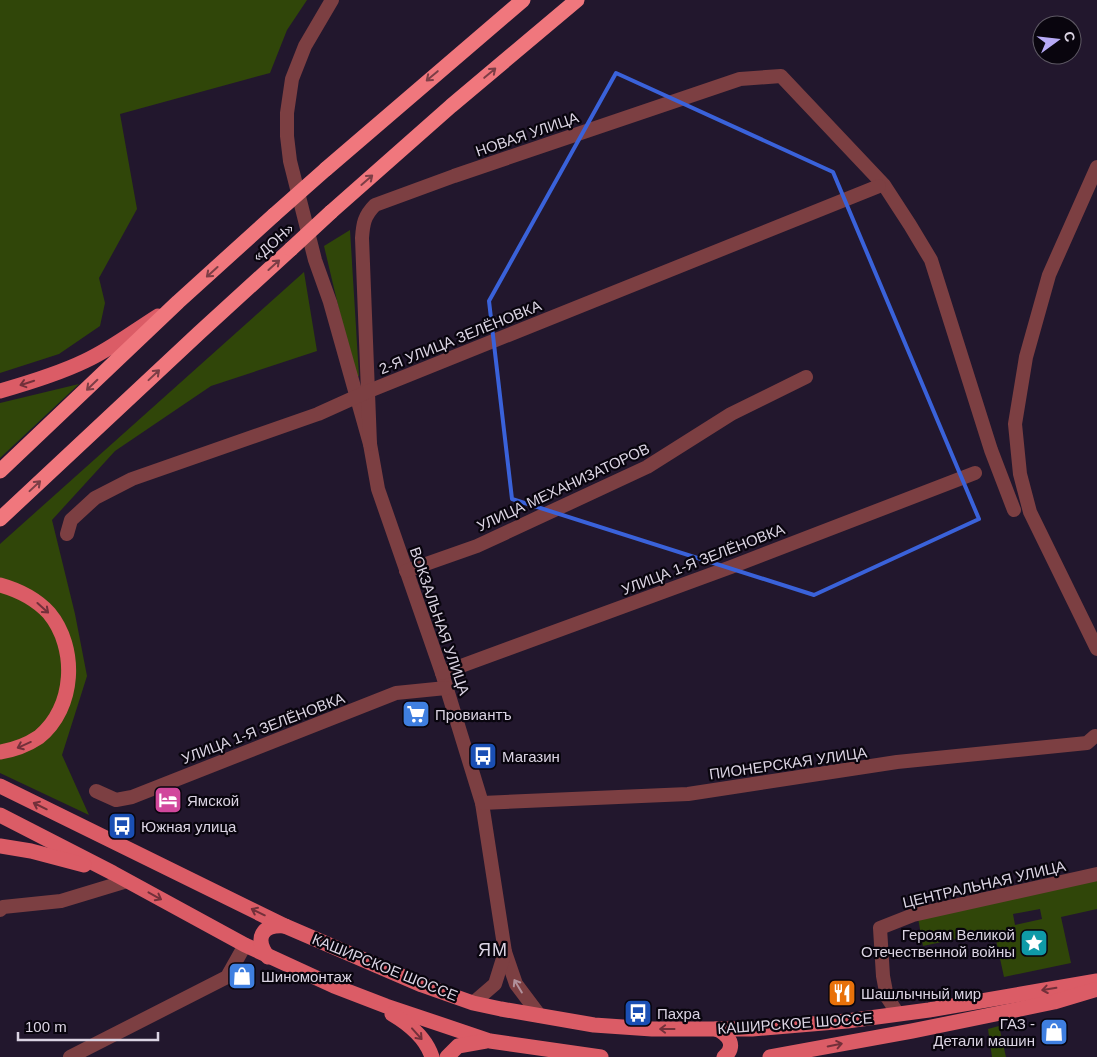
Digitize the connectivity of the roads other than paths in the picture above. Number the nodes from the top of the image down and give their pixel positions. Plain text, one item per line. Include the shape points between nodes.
1 (332, 0) edge
2 (523, 0) edge
3 (577, 0) edge
4 (1097, 167) edge
5 (881, 185) junction
6 (178, 302) junction
7 (806, 378) dead end
8 (0, 391) edge
9 (368, 391) junction
10 (355, 397) junction
11 (370, 444) junction
12 (0, 471) edge
13 (975, 473) dead end
14 (1014, 510) dead end
15 (0, 519) edge
16 (67, 534) dead end
17 (406, 571) junction
18 (0, 586) edge
19 (1097, 649) edge
20 (442, 673) junction
21 (446, 688) junction
22 (1095, 736) dead end
23 (0, 752) edge
24 (0, 786) edge
25 (96, 791) dead end
26 (482, 803) junction
27 (0, 815) edge
28 (0, 846) edge
29 (113, 873) junction
30 (1097, 874) edge
31 (127, 881) junction
32 (0, 910) edge
33 (285, 926) junction
34 (245, 945) junction
35 (505, 952) junction
36 (268, 957) junction
37 (1097, 981) edge
38 (1097, 988) edge
39 (365, 998) junction
40 (473, 1003) junction
41 (898, 1014) junction
42 (540, 1016) junction
43 (716, 1029) junction
44 (490, 1041) junction
45 (70, 1057) edge
46 (432, 1057) edge
47 (447, 1057) edge
48 (601, 1057) edge
49 (724, 1057) edge
50 (770, 1057) edge

1 - 10 street, ВОКЗАЛЬНАЯ УЛИЦА via 298,62 289,97 295,143
2 -> 6 highway, «ДОН», bridge via 326,168
15 -> 3 highway, «ДОН», bridge via 331,212
4 - 19 street via 1049,275 1026,357 1015,424 1020,474 1030,512
5 - 9 street, 2-Я УЛИЦА ЗЕЛЁНОВКА
5 - 9 street, НОВАЯ УЛИЦА via 780,76 748,77 454,176 375,206 363,222 362,238
5 - 14 street, НОВАЯ УЛИЦА via 931,260 991,450
6 -> 8 main road via 84,362
6 -> 12 highway, «ДОН»
7 - 17 street, УЛИЦА МЕХАНИЗАТОРОВ via 731,414 647,467 476,546
9 - 10 street, 2-Я УЛИЦА ЗЕЛЁНОВКА
9 - 11 street, НОВАЯ УЛИЦА
10 - 11 street, ВОКЗАЛЬНАЯ УЛИЦА
10 - 16 street, 2-Я УЛИЦА ЗЕЛЁНОВКА via 318,414 132,479 96,498 71,520
11 - 17 street, ВОКЗАЛЬНАЯ УЛИЦА via 378,489
13 - 20 street, УЛИЦА 1-Я ЗЕЛЁНОВКА
17 - 20 street, ВОКЗАЛЬНАЯ УЛИЦА
18 -> 23 main road via 26,595 50,614 66,645 69,668 66,696 48,728 30,743
20 - 21 street, ВОКЗАЛЬНАЯ УЛИЦА
21 - 25 street, УЛИЦА 1-Я ЗЕЛЁНОВКА via 396,693 132,797 116,800
21 - 26 street, ВОКЗАЛЬНАЯ УЛИЦА
22 - 26 street, ПИОНЕРСКАЯ УЛИЦА via 1087,743 897,762 688,794
33 -> 24 main road, КАШИРСКОЕ ШОССЕ
26 - 35 street, ВОКЗАЛЬНАЯ УЛИЦА
27 - 29 main road
28 - 29 main road
29 - 31 main road
30 - 41 street, ЦЕНТРАЛЬНАЯ УЛИЦА via 913,915 880,928 887,997
31 - 32 street via 60,900
31 -> 34 main road
33 - 36 main road via 273,926 262,934 261,946
33 - 40 main road, КАШИРСКОЕ ШОССЕ via 422,985
34 - 36 main road
34 - 45 street via 227,978
35 - 40 street, ВОКЗАЛЬНАЯ УЛИЦА via 496,984
42 -> 35 street, ВОКЗАЛЬНАЯ УЛИЦА via 516,984
36 - 39 main road
37 -> 41 main road, КАШИРСКОЕ ШОССЕ
50 -> 38 main road, КАШИРСКОЕ ШОССЕ via 1054,1002
39 - 44 main road
39 -> 46 main road via 406,1022 424,1042
40 - 42 main road, КАШИРСКОЕ ШОССЕ
41 - 43 main road, КАШИРСКОЕ ШОССЕ via 752,1029
43 -> 42 main road, КАШИРСКОЕ ШОССЕ via 594,1025
43 - 49 main road via 727,1035 731,1044 729,1053
44 - 47 main road via 458,1046
44 - 48 main road

